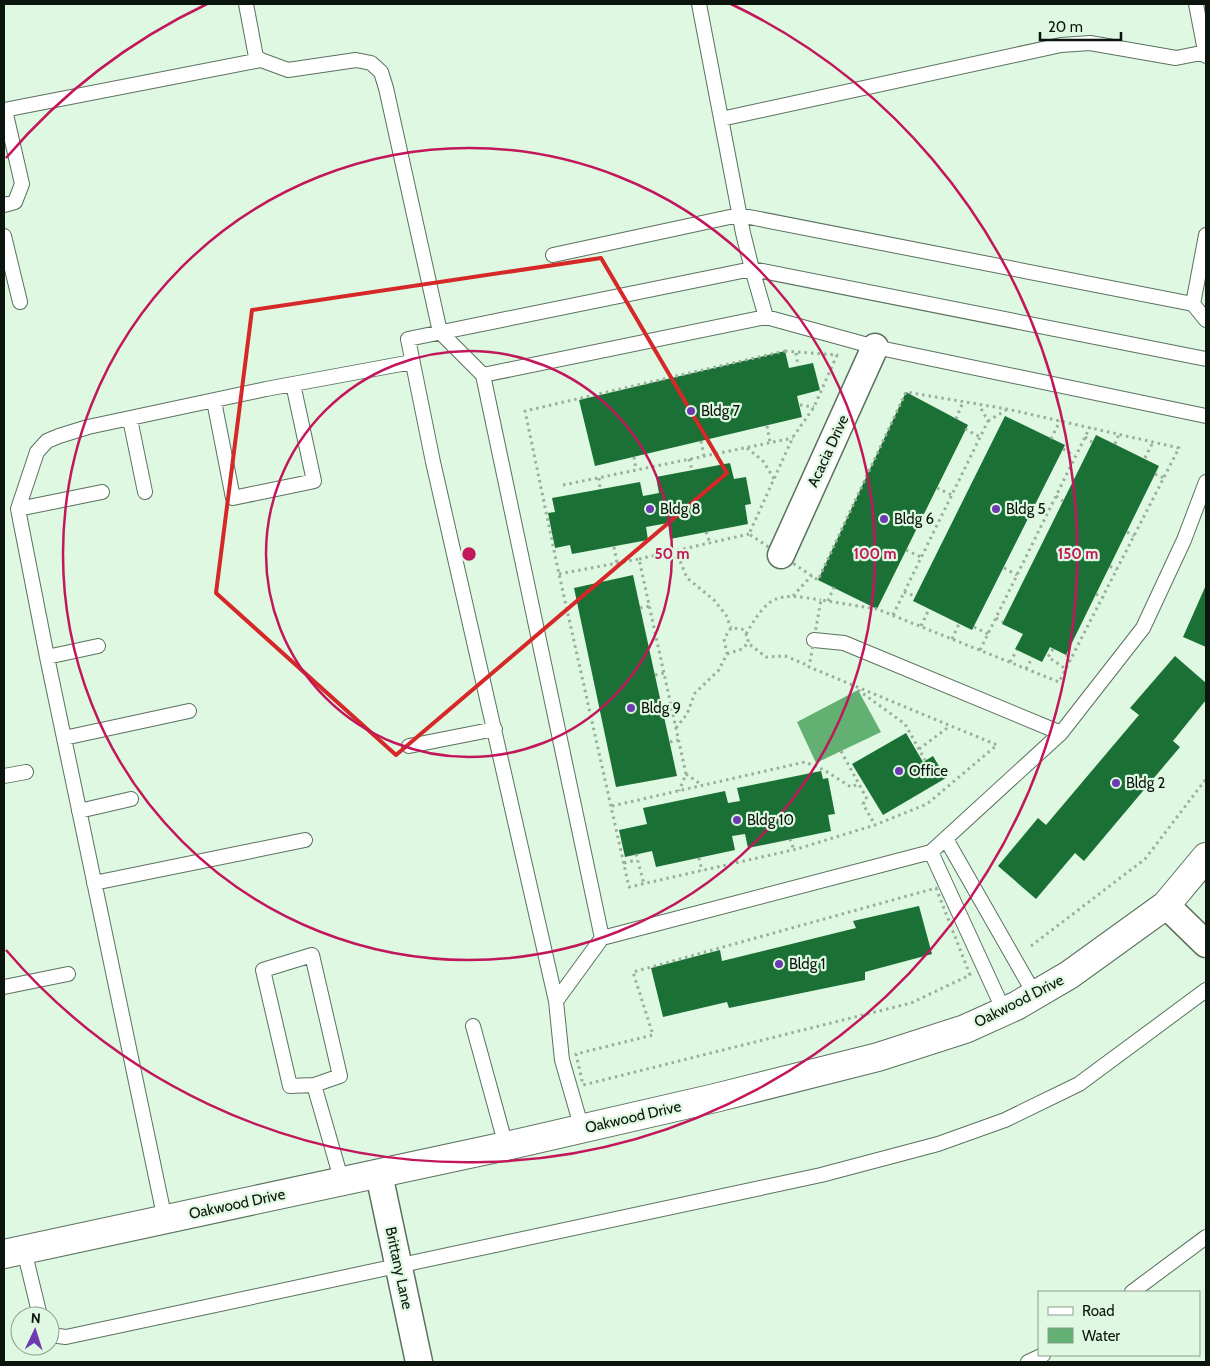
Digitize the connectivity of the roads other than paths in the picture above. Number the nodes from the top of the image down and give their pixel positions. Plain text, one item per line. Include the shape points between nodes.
1 (246, 4) edge
2 (699, 4) edge
3 (1196, 4) edge
4 (1206, 53) edge
5 (260, 60) junction
6 (4, 110) edge
7 (721, 119) junction
8 (4, 205) edge
9 (739, 215) junction
10 (1206, 235) edge
11 (4, 236) edge
12 (553, 255) dead end
13 (752, 269) junction
14 (20, 302) dead end
15 (1193, 304) junction
16 (766, 317) junction
17 (1206, 320) edge
18 (440, 332) junction
19 (875, 348) junction
20 (1206, 359) edge
21 (412, 362) junction
22 (483, 375) junction
23 (293, 384) junction
24 (214, 400) junction
25 (1206, 416) edge
26 (130, 419) junction
27 (1206, 482) edge
28 (102, 492) dead end
29 (145, 492) dead end
30 (18, 509) junction
31 (781, 555) road end
32 (814, 640) road end
33 (98, 646) dead end
34 (47, 657) junction
35 (189, 711) dead end
36 (495, 729) junction
37 (1061, 733) junction
38 (64, 738) junction
39 (409, 746) dead end
40 (26, 772) dead end
41 (4, 776) edge
42 (131, 799) dead end
43 (79, 811) junction
44 (946, 839) junction
45 (305, 840) dead end
46 (931, 852) junction
47 (1206, 857) edge
48 (94, 883) junction
49 (1166, 905) junction
50 (602, 938) junction
51 (1206, 944) edge
52 (68, 974) dead end
53 (4, 987) edge
54 (1206, 990) edge
55 (1034, 995) junction
56 (556, 1000) junction
57 (1004, 1011) junction
58 (473, 1026) dead end
59 (314, 1085) junction
60 (582, 1129) junction
61 (506, 1146) junction
62 (380, 1174) junction
63 (342, 1182) junction
64 (165, 1220) junction
65 (1206, 1237) edge
66 (14, 1252) edge
67 (398, 1268) junction
68 (1133, 1291) edge
69 (36, 1306) edge
70 (60, 1336) edge
71 (1041, 1356) edge
72 (419, 1362) edge
73 (1028, 1362) edge

1 - 5 lane via 256,57
2 - 7 lane
3 - 4 lane
4 - 7 lane via 1176,58 1090,43 1060,45
5 - 6 lane
5 - 18 lane via 288,70 356,60 371,63 381,72
6 - 8 lane via 22,184 15,202
7 - 9 lane
9 - 12 lane
9 - 13 lane
9 - 15 lane
10 - 15 lane
11 - 14 lane
13 - 16 lane
13 - 18 lane
13 - 20 lane
15 - 17 lane
16 - 19 lane
16 - 22 lane
18 - 21 lane via 408,339
18 - 22 lane
19 - 25 lane
19 - 31 street, Acacia Drive
21 - 23 lane
21 - 36 lane
22 - 50 lane
23 - 24 lane
23 - 24 lane via 314,481 233,498
24 - 26 lane
26 - 29 lane
26 - 30 lane via 88,427 47,441 37,452
27 - 37 lane via 1184,540 1143,628
28 - 30 lane
30 - 34 lane
32 - 37 lane via 844,643
33 - 34 lane
34 - 38 lane
35 - 38 lane
36 - 39 lane
36 - 56 lane
37 - 44 lane
38 - 43 lane
40 - 41 lane
42 - 43 lane
43 - 48 lane
44 - 46 lane
44 - 55 lane
45 - 48 lane
46 - 50 lane
46 - 57 lane
47 - 49 street, Oakwood Drive
48 - 64 lane
49 - 51 street
49 - 55 street, Oakwood Drive via 1070,975
50 - 56 lane
52 - 53 lane
54 - 67 lane via 1079,1084 1005,1120 938,1144 821,1175
55 - 57 street, Oakwood Drive
56 - 60 lane via 562,1060
57 - 60 street, Oakwood Drive via 965,1029 878,1057
58 - 61 lane
59 - 59 lane via 340,1076 312,956 263,970 290,1086
59 - 63 lane
60 - 61 street, Oakwood Drive
61 - 62 street, Oakwood Drive
62 - 63 street, Oakwood Drive
62 - 67 street, Brittany Lane
63 - 64 street, Oakwood Drive
64 - 66 street, Oakwood Drive
65 - 68 lane
66 - 69 lane
67 - 70 lane
67 - 72 street, Brittany Lane
71 - 73 lane

